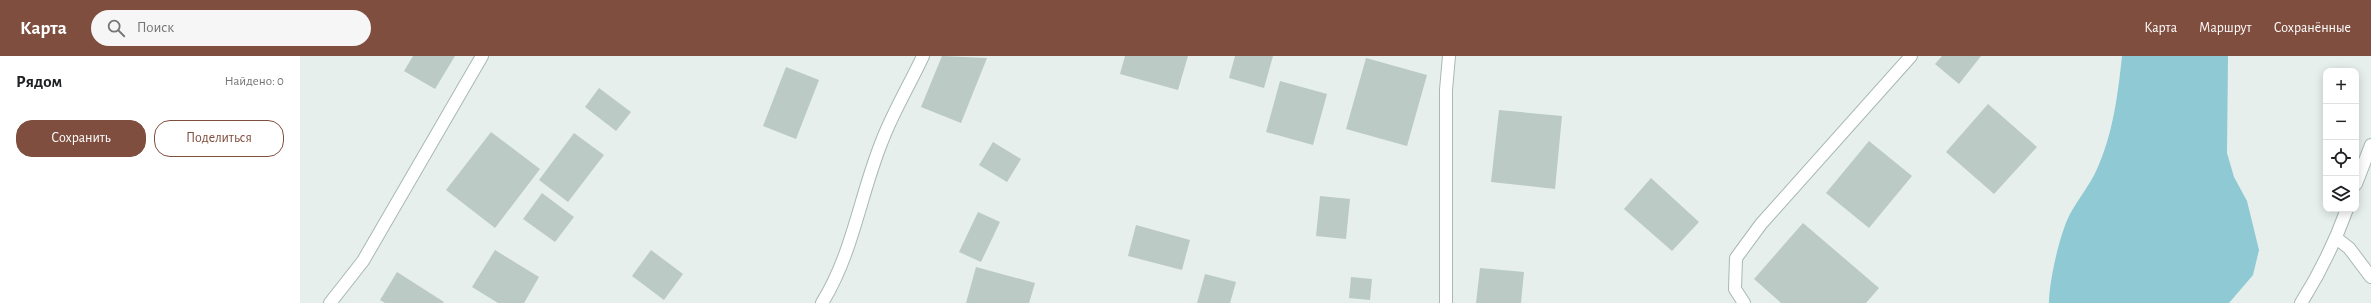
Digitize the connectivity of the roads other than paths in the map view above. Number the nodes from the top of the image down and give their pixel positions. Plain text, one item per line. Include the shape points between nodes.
1 (482, 56) edge
2 (924, 56) edge
3 (1449, 56) edge
4 (1911, 56) edge
5 (2371, 145) edge
6 (2368, 160) edge
7 (2359, 178) edge
8 (2346, 212) edge
9 (2336, 238) junction
10 (2371, 277) edge
11 (330, 303) edge
12 (822, 303) edge
13 (1446, 303) edge
14 (1744, 303) edge
15 (2301, 303) edge

1 - 11 street via 363,261
2 - 12 street via 882,141 855,228 834,284
3 - 13 street via 1446,90
4 - 14 street via 1761,224 1736,258 1735,289
5 - 6 street
6 - 7 street
8 - 9 street
9 - 10 street via 2349,248
9 - 15 street

